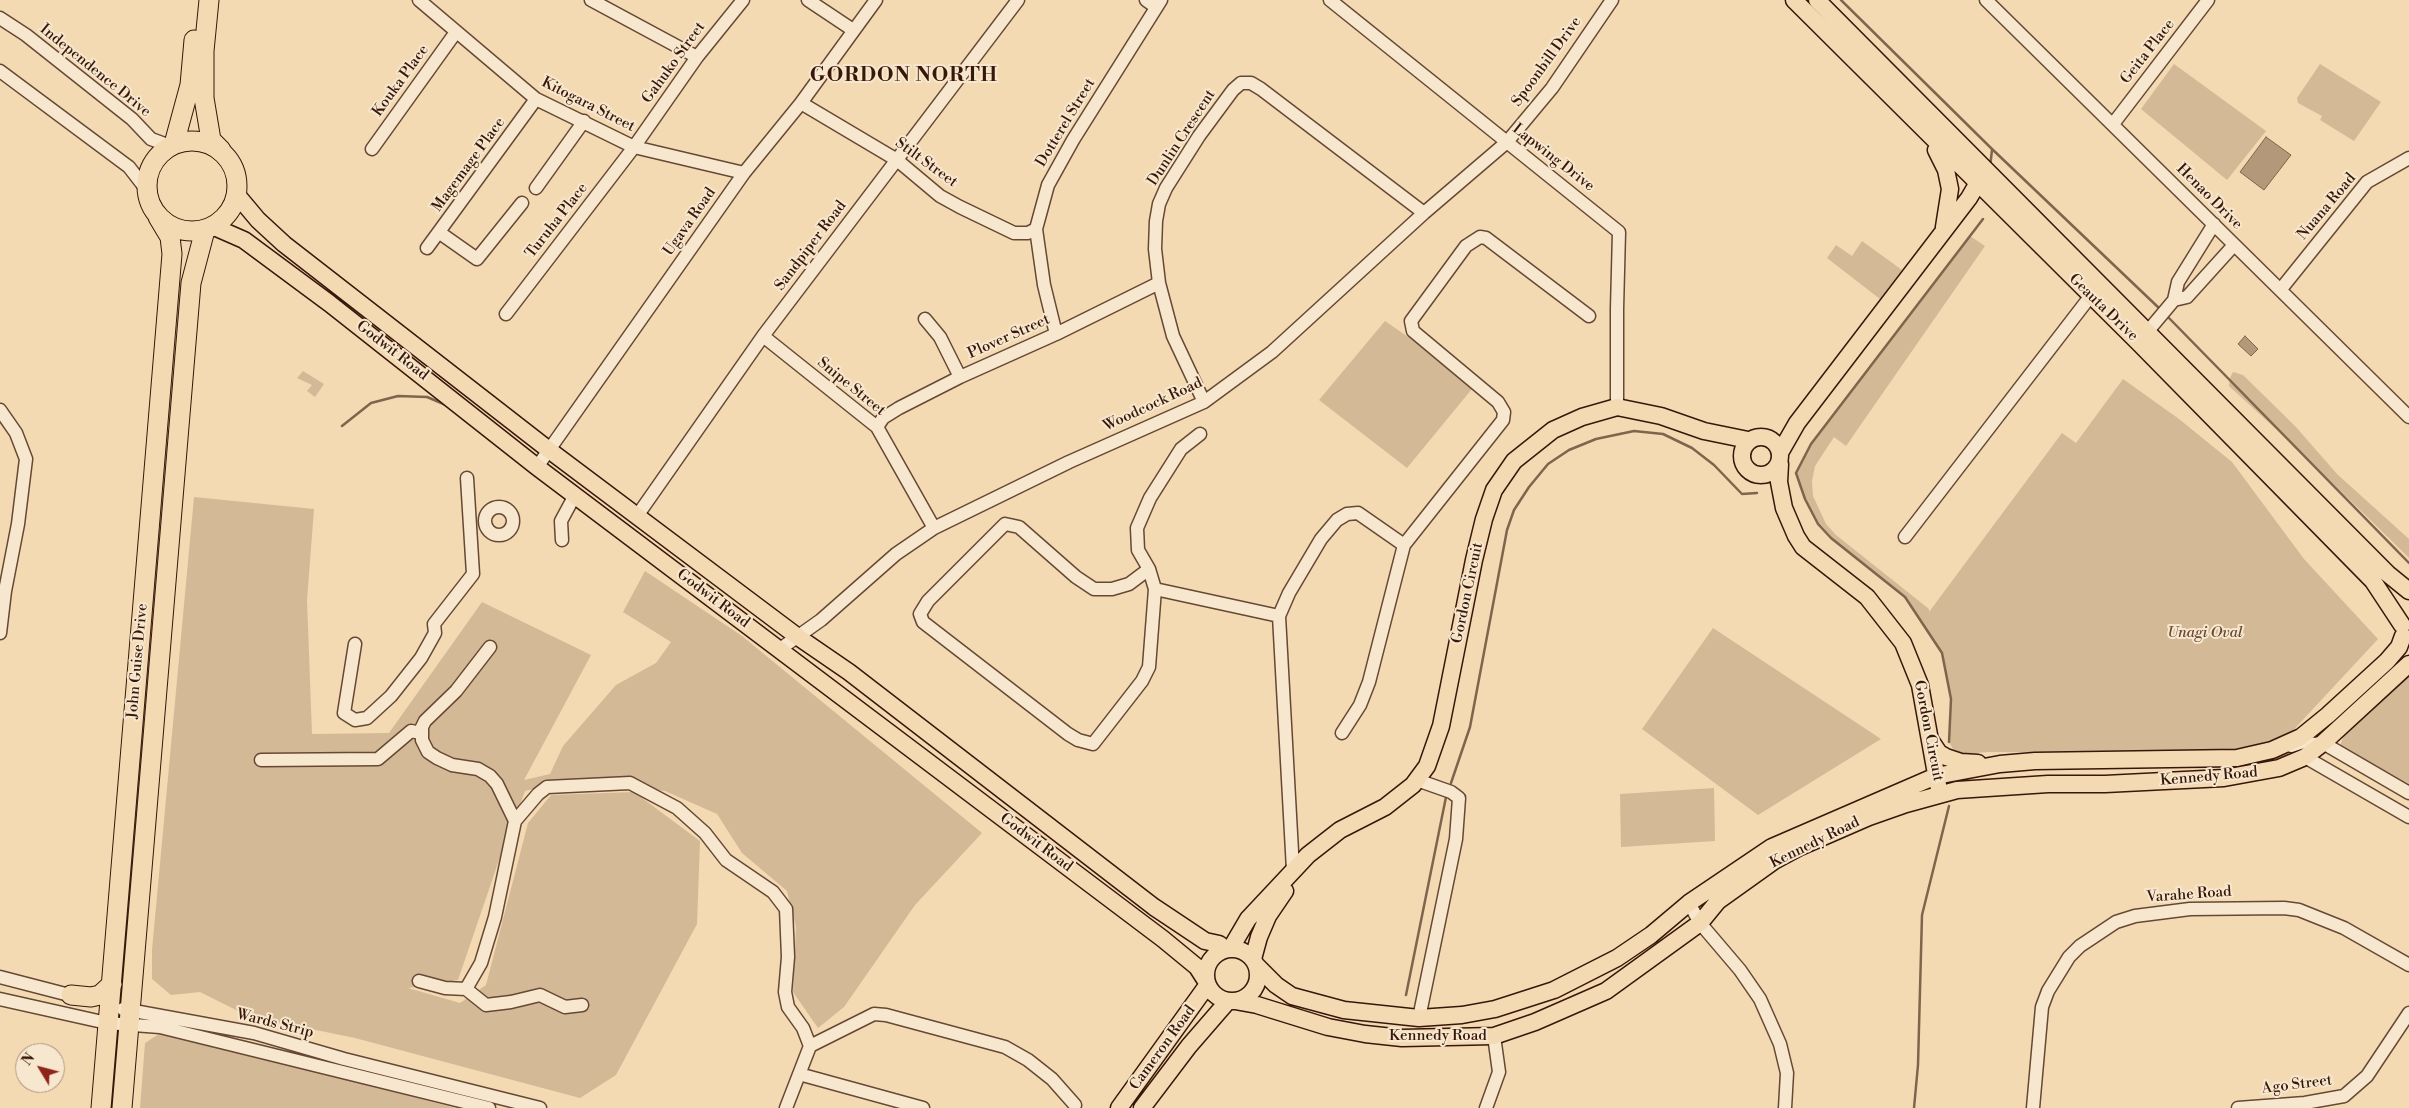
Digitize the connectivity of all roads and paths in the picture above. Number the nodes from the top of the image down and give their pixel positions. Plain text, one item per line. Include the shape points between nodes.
1 (197, 0) edge
2 (209, 0) edge
3 (419, 0) edge
4 (590, 0) edge
5 (743, 0) edge
6 (808, 0) edge
7 (876, 0) edge
8 (1018, 0) edge
9 (1330, 0) edge
10 (1612, 0) edge
11 (1794, 0) edge
12 (1816, 0) edge
13 (1986, 0) edge
14 (2208, 0) edge
15 (1154, 2) edge
16 (0, 18) edge
17 (853, 30) junction
18 (456, 32) junction
19 (697, 57) junction
20 (0, 71) edge
21 (536, 99) junction
22 (801, 103) junction
23 (584, 121) junction
24 (2113, 124) junction
25 (1929, 136) junction
26 (1507, 142) junction
27 (172, 145) junction
28 (634, 147) junction
29 (372, 149) dead end
30 (2409, 158) edge
31 (229, 159) junction
32 (897, 160) junction
33 (744, 173) junction
34 (1981, 176) junction
35 (536, 188) dead end
36 (146, 189) junction
37 (237, 194) junction
38 (1968, 198) junction
39 (1993, 198) junction
40 (522, 203) dead end
41 (1424, 213) junction
42 (158, 217) junction
43 (2214, 224) junction
44 (209, 228) junction
45 (1036, 229) junction
46 (440, 233) junction
47 (1942, 234) junction
48 (2234, 245) junction
49 (427, 248) dead end
50 (1159, 282) junction
51 (2281, 289) junction
52 (2095, 290) junction
53 (2174, 300) junction
54 (506, 314) dead end
55 (1590, 316) dead end
56 (925, 319) dead end
57 (2151, 328) junction
58 (1056, 334) junction
59 (763, 336) junction
60 (960, 377) junction
61 (1204, 402) junction
62 (1617, 407) junction
63 (0, 410) edge
64 (2409, 417) edge
65 (1798, 423) junction
66 (877, 427) junction
67 (1704, 431) junction
68 (1200, 434) dead end
69 (1766, 437) junction
70 (1748, 440) junction
71 (549, 450) junction
72 (1780, 457) junction
73 (1742, 458) junction
74 (537, 467) junction
75 (1756, 475) junction
76 (467, 478) dead end
77 (575, 495) junction
78 (1784, 508) junction
79 (637, 516) junction
80 (485, 519) junction
81 (471, 522) junction
82 (934, 528) junction
83 (1905, 537) dead end
84 (562, 540) dead end
85 (1404, 545) junction
86 (1149, 568) junction
87 (1155, 589) junction
88 (2, 591) edge
89 (2409, 592) edge
90 (1279, 616) junction
91 (2406, 629) edge
92 (0, 633) edge
93 (798, 637) junction
94 (355, 644) dead end
95 (490, 647) dead end
96 (780, 649) junction
97 (2409, 664) edge
98 (422, 733) junction
99 (1342, 733) dead end
100 (1930, 740) junction
101 (2324, 743) junction
102 (2272, 750) junction
103 (2305, 757) junction
104 (261, 760) dead end
105 (2000, 764) junction
106 (1936, 776) junction
107 (1417, 780) junction
108 (2409, 793) edge
109 (1941, 794) junction
110 (1894, 796) junction
111 (2409, 817) edge
112 (515, 821) junction
113 (1293, 870) junction
114 (1689, 903) junction
115 (1700, 924) junction
116 (1228, 949) junction
117 (1255, 962) junction
118 (2409, 965) edge
119 (0, 977) edge
120 (419, 981) dead end
121 (112, 984) junction
122 (1206, 984) junction
123 (466, 989) junction
124 (71, 995) junction
125 (0, 999) edge
126 (1232, 1001) junction
127 (582, 1005) dead end
128 (2409, 1013) edge
129 (108, 1014) junction
130 (128, 1017) junction
131 (1419, 1018) junction
132 (1494, 1036) junction
133 (810, 1046) junction
134 (799, 1074) junction
135 (1075, 1105) dead end
136 (101, 1108) edge
137 (122, 1108) edge
138 (490, 1108) edge
139 (540, 1108) edge
140 (786, 1108) edge
141 (923, 1108) edge
142 (1119, 1108) edge
143 (1142, 1108) edge
144 (1486, 1108) edge
145 (1785, 1108) edge
146 (2033, 1108) edge
147 (2238, 1108) edge

1 - 27 highway via 190,84
2 - 31 highway via 204,98 212,140
3 - 18 street, Kitogara Street
4 - 19 street
5 - 19 street, Gahuko Street
6 - 17 street
7 - 17 street, Ugava Road
8 - 32 street, Sandpiper Road
9 - 26 street, Lapwing Drive
10 - 26 street, Spoonbill Drive via 1552,88
11 - 25 main road, Geauta Drive
12 - 34 main road, Geauta Drive
13 - 24 street, Henao Drive
14 - 24 street, Geita Place
15 - 45 street, Dotterel Street via 1061,159 1048,185
16 - 27 street, Independence Drive via 132,119 151,140
17 - 22 street, Ugava Road
18 - 21 street, Kitogara Street
18 - 29 street, Kouka Place
19 - 28 street, Gahuko Street
20 - 36 street via 129,167
21 - 23 street, Kitogara Street
21 - 46 street, Magemage Place
22 - 32 street, Stilt Street
22 - 33 street, Ugava Road
23 - 28 street, Kitogara Street
23 - 35 street
24 - 43 street, Henao Drive
25 - 34 main road, Geauta Drive
25 - 47 main road via 1946,170 1950,189
26 - 41 street, Woodcock Road
26 - 62 street, Lapwing Drive via 1620,232 1616,309
27 - 31 highway via 198,140 215,147
27 - 36 highway via 152,164
28 - 33 street, Kitogara Street
28 - 54 street, Turuha Place
30 - 51 street, Nuana Road via 2367,182
31 - 37 highway via 236,176
32 - 45 street, Stilt Street via 940,196 985,220 1014,233
32 - 59 street, Sandpiper Road
33 - 71 street, Ugava Road
34 - 38 main road
34 - 39 main road, Geauta Drive
34 - 52 main road, Geauta Drive
36 - 42 highway
37 - 44 highway via 226,216
37 - 71 main road, Godwit Road via 258,220 284,244
38 - 39 main road
38 - 47 main road
39 - 52 main road, Geauta Drive
40 - 46 street via 477,259
41 - 50 street, Dunlin Crescent via 1278,100 1251,83 1241,84 1199,136 1159,204 1155,235
41 - 61 street, Woodcock Road via 1272,352
42 - 44 highway via 180,230
42 - 121 highway, John Guise Drive via 170,237 172,254
43 - 48 street, Henao Drive
43 - 53 street via 2178,282
44 - 74 main road, Godwit Road via 244,240 266,255
44 - 130 highway, John Guise Drive via 191,283
45 - 58 street, Dotterel Street via 1044,285
46 - 49 street, Magemage Place
47 - 65 main road
48 - 51 street, Henao Drive
48 - 53 street via 2187,297
50 - 58 street, Plover Street
50 - 61 street, Dunlin Crescent via 1173,336
51 - 64 street, Henao Drive
52 - 57 main road, Geauta Drive
52 - 83 street
52 - 91 main road, Geauta Drive via 2373,581
53 - 57 street
55 - 85 street via 1486,238 1474,239 1466,246 1418,310 1411,327 1498,402 1504,412 1503,420
56 - 60 street via 940,337
57 - 89 main road, Geauta Drive
58 - 60 street, Plover Street
59 - 66 street, Snipe Street
59 - 79 street, Sandpiper Road
60 - 66 street, Plover Street via 889,413
61 - 82 street, Woodcock Road via 1069,462
62 - 67 main road, Gordon Circuit via 1661,416
62 - 107 main road, Gordon Circuit via 1553,430 1514,461 1494,490 1474,560 1441,726 1427,766
63 - 88 street via 16,433 26,459 18,524
65 - 69 main road
65 - 72 main road
66 - 82 street, Snipe Street
67 - 70 main road, Gordon Circuit
67 - 73 main road, Gordon Circuit
68 - 86 street via 1181,449 1150,498 1136,528 1138,550
69 - 70 main road
69 - 72 main road via 1774,441
70 - 73 main road
71 - 74 street, Ugava Road
71 - 79 main road, Godwit Road
72 - 75 main road via 1771,473
72 - 78 main road, Gordon Circuit via 1779,482
73 - 75 main road via 1746,469
74 - 77 main road, Godwit Road
75 - 78 main road, Gordon Circuit
76 - 81 street
77 - 84 street via 561,521
77 - 96 main road, Godwit Road
78 - 100 main road, Gordon Circuit via 1804,547 1867,598 1903,643 1920,685
79 - 93 main road, Godwit Road
80 - 80 street via 488,512 498,507 506,509 512,515 511,528 494,541
80 - 81 street
81 - 94 street via 473,574 434,624 435,634 397,688 367,718 356,720 344,713
82 - 93 street, Woodcock Road via 896,554
85 - 90 street via 1358,513 1347,514 1337,520 1321,539
85 - 99 street via 1368,682 1360,705
86 - 87 street
86 - 87 street via 1130,584 1094,589 1019,527 1005,524 928,601 920,614 923,622 1068,734 1093,744 1142,681 1148,667
87 - 90 street
88 - 92 street
90 - 113 street
91 - 102 main road, Kennedy Road via 2399,647 2387,661 2328,715 2301,737
93 - 96 street, Woodcock Road
93 - 116 main road, Godwit Road via 849,672 1154,907 1205,941
95 - 98 street via 456,691 425,722
96 - 122 main road, Godwit Road via 1162,939 1197,967
97 - 101 main road, Kennedy Road
98 - 104 street via 411,731 378,759
98 - 112 street via 423,745 437,758 452,765 478,769 490,776
100 - 105 main road via 1939,753 1961,762
100 - 106 main road, Gordon Circuit
100 - 110 main road via 1926,769 1921,777
101 - 102 street via 2303,742
101 - 103 main road, Kennedy Road
101 - 108 street
102 - 105 main road, Kennedy Road via 2237,758
103 - 109 main road, Kennedy Road via 2279,768 2224,778 2048,784
103 - 111 street
105 - 106 main road, Kennedy Road
106 - 109 main road, Gordon Circuit
106 - 110 main road, Kennedy Road
107 - 113 main road, Gordon Circuit via 1385,807 1331,837
107 - 131 street via 1451,792 1458,798 1456,839
109 - 115 main road, Kennedy Road via 1869,818 1774,861 1718,901
110 - 114 main road, Kennedy Road via 1772,847
112 - 123 street via 495,917 481,963
112 - 133 street via 547,787 630,783 677,808 705,833 726,860 780,899 786,910 788,928 788,1007 803,1028
113 - 116 main road, Gordon Circuit via 1248,919
113 - 117 main road, Gordon Circuit via 1291,884 1268,916 1259,937
114 - 115 street
114 - 131 main road, Kennedy Road via 1617,958 1554,990 1495,1010
115 - 132 main road, Kennedy Road via 1606,991
115 - 145 street via 1740,970 1764,1006 1780,1044 1787,1073
116 - 117 main road via 1241,950
116 - 122 main road via 1218,952 1207,965
117 - 126 main road via 1258,973 1254,989 1249,995
117 - 131 main road, Kennedy Road via 1276,985 1292,996 1377,1015
118 - 146 street, Varahe Road via 2344,928 2299,910 2190,909 2148,913 2126,919 2080,946 2056,975 2048,991 2042,1007
119 - 124 street, Wards Strip
120 - 123 street via 445,988
121 - 124 highway via 100,995
121 - 129 highway, John Guise Drive
122 - 126 main road via 1218,997
122 - 142 main road, Cameron Road
123 - 127 street via 486,1005 540,995 565,1007
124 - 129 street, Wards Strip
125 - 129 street, Wards Strip
126 - 132 main road, Kennedy Road via 1365,1034 1402,1038
126 - 143 main road, Cameron Road via 1189,1046
128 - 147 street, Ago Street via 2367,1076 2344,1096 2305,1104
129 - 130 street, Wards Strip
129 - 130 street, Wards Strip
129 - 136 highway, John Guise Drive
130 - 137 highway, John Guise Drive
130 - 138 street, Wards Strip via 339,1073
130 - 139 street, Wards Strip via 254,1033
132 - 144 street via 1499,1072
133 - 134 street
133 - 135 street via 874,1014 886,1015 1005,1047 1052,1079
134 - 140 street
134 - 141 street

